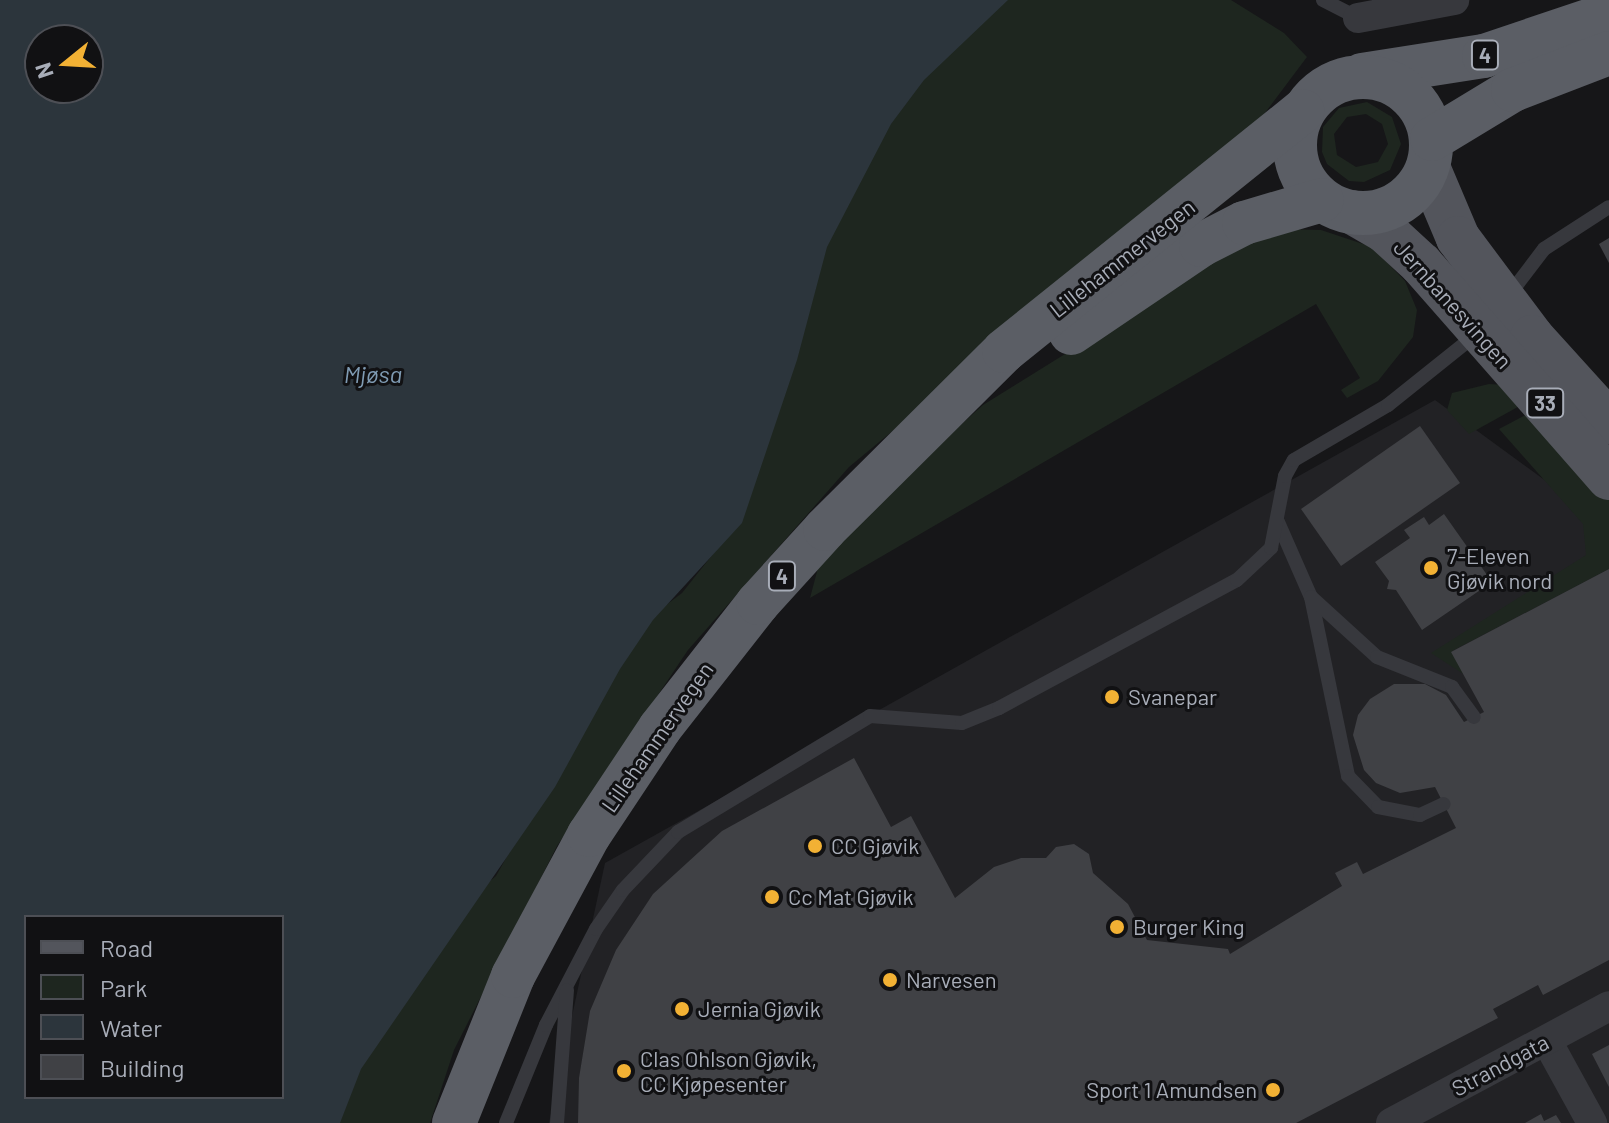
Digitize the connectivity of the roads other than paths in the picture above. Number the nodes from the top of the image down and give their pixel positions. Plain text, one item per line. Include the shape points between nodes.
1 (1323, 0) edge
2 (1454, 0) edge
3 (1609, 14) edge
4 (1358, 18) joint
5 (1609, 53) edge
6 (1356, 77) junction
7 (1303, 111) junction
8 (1430, 153) junction
9 (1337, 206) junction
10 (1609, 207) edge
11 (1493, 315) junction
12 (947, 411) junction
13 (1609, 422) edge
14 (1609, 478) edge
15 (1278, 522) junction
16 (1311, 597) junction
17 (1474, 717) dead end
18 (1444, 804) dead end
19 (568, 982) junction
20 (1609, 1006) edge
21 (1547, 1041) junction
22 (454, 1123) edge
23 (506, 1123) edge
24 (557, 1123) edge
25 (1391, 1123) edge
26 (1592, 1123) edge

1 - 4 lane
2 - 4 street
3 - 6 highway, 4 via 1484,56
5 - 8 highway, 4 via 1503,95
6 - 7 highway, 4 via 1335,82
6 - 8 highway via 1377,78 1413,98
7 - 9 highway via 1296,130 1298,169
7 - 12 highway, Lillehammervegen / 4 via 1004,351
8 - 9 highway, 4 via 1403,201 1384,211
8 - 11 main road, Jernbanesvingen / 33 via 1458,238
9 - 11 main road, Jernbanesvingen / 33 via 1398,242
9 - 12 highway, Lillehammervegen / 4 via 1244,223 1201,245
10 - 11 lane via 1544,249
11 - 13 main road, 33 via 1532,337
11 - 14 main road, Jernbanesvingen / 33
11 - 15 lane via 1388,405 1294,460 1285,476
12 - 22 highway, Lillehammervegen / 4 via 825,529 758,603 660,728 589,835 533,937
15 - 16 lane
15 - 19 lane via 1271,548 1237,580 999,708 962,723 870,716 723,801 648,860 596,929
16 - 17 lane via 1377,657 1418,669 1452,687
16 - 18 lane via 1348,776 1378,807 1420,815
19 - 23 lane
19 - 24 lane
20 - 21 street, Strandgata
21 - 25 street, Strandgata
21 - 26 street

